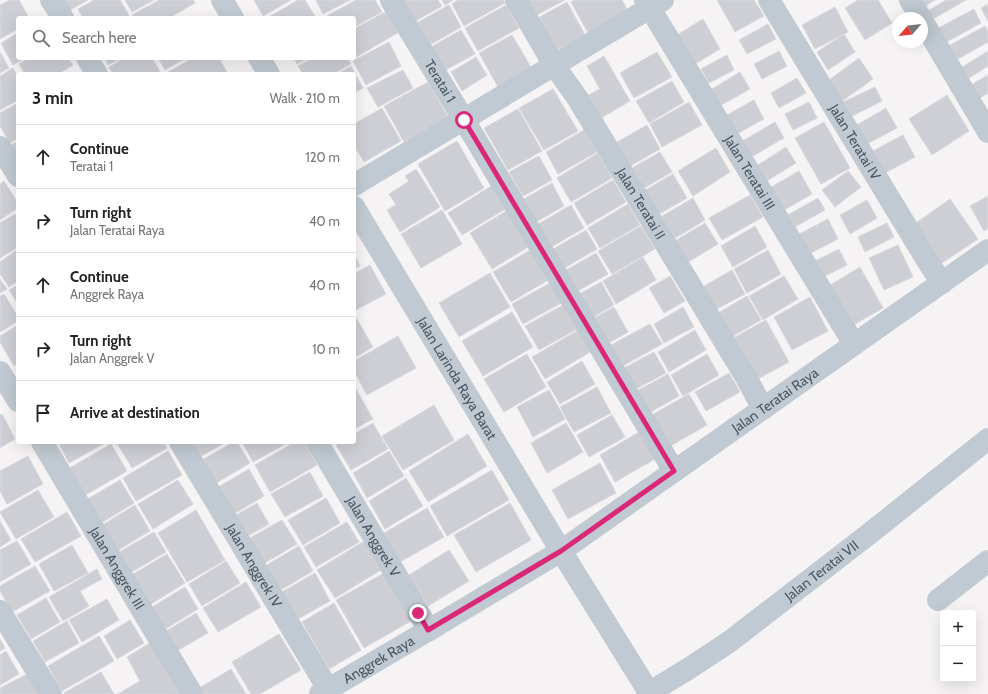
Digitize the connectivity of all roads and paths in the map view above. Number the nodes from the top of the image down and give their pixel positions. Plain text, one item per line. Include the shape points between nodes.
1 (51, 0) edge
2 (222, 0) edge
3 (391, 0) edge
4 (516, 0) edge
5 (769, 0) edge
6 (910, 0) edge
7 (653, 3) edge
8 (917, 12) edge
9 (62, 16) edge
10 (232, 16) edge
11 (928, 31) edge
12 (88, 60) edge
13 (260, 60) edge
14 (554, 65) junction
15 (96, 72) edge
16 (268, 72) edge
17 (464, 120) junction
18 (988, 132) edge
19 (0, 147) edge
20 (16, 173) edge
21 (356, 184) edge
22 (356, 210) edge
23 (986, 256) edge
24 (942, 283) junction
25 (854, 344) junction
26 (763, 409) junction
27 (988, 439) edge
28 (43, 444) edge
29 (181, 444) edge
30 (318, 444) edge
31 (674, 471) junction
32 (561, 551) junction
33 (988, 561) edge
34 (938, 600) dead end
35 (0, 611) edge
36 (428, 630) junction
37 (324, 692) edge
38 (51, 694) edge
39 (192, 694) edge
40 (648, 694) edge

1 - 9 street
2 - 10 street
3 - 17 street, Teratai 1
4 - 14 street, Jalan Teratai II
5 - 24 street, Jalan Teratai IV
6 - 8 street
7 - 14 street
7 - 25 street, Jalan Teratai III
11 - 18 street
12 - 15 street
13 - 16 street
14 - 17 street
14 - 26 street, Jalan Teratai II via 578,99
17 - 21 street
17 - 31 street, Teratai 1
19 - 20 street
22 - 32 street, Jalan Larinda Raya Barat
23 - 24 street, Jalan Teratai Raya
24 - 25 street, Jalan Teratai Raya
25 - 26 street, Jalan Teratai Raya
26 - 31 street, Jalan Teratai Raya
27 - 40 street, Jalan Teratai VII via 729,642
28 - 39 street, Jalan Anggrek III
29 - 37 street, Jalan Anggrek IV
30 - 36 street, Jalan Anggrek V
31 - 32 street, Jalan Teratai Raya
32 - 36 street, Anggrek Raya
32 - 40 street, Jalan Larinda Raya Barat
33 - 34 street
35 - 38 street
36 - 37 street, Anggrek Raya

